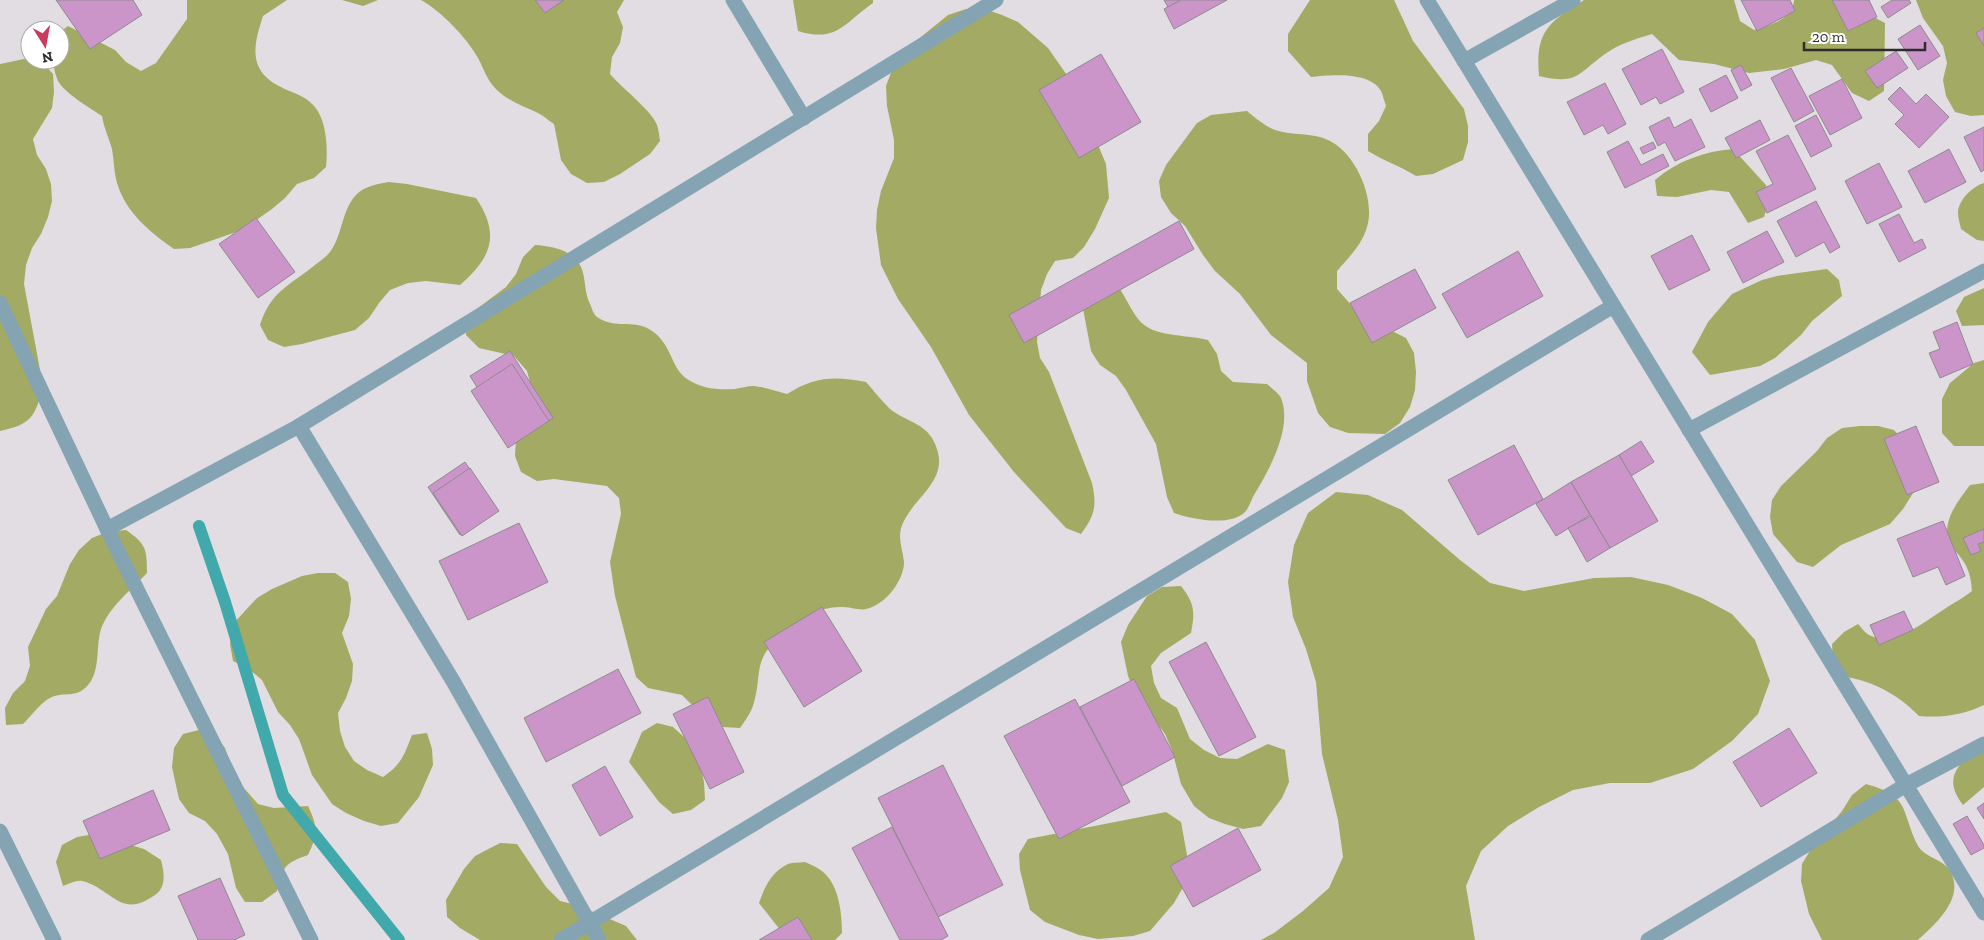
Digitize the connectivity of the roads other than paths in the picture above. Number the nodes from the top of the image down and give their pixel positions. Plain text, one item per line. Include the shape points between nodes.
1 (733, 0) edge
2 (996, 0) edge
3 (1427, 0) edge
4 (1573, 0) edge
5 (1464, 61) junction
6 (804, 118) junction
7 (1984, 271) edge
8 (0, 303) edge
9 (1613, 306) junction
10 (299, 426) junction
11 (1689, 430) junction
12 (107, 529) junction
13 (1984, 744) edge
14 (1906, 785) junction
15 (0, 831) edge
16 (1984, 913) edge
17 (589, 924) junction
18 (54, 940) edge
19 (311, 940) edge
20 (561, 940) edge
21 (599, 940) edge
22 (1648, 940) edge

1 - 6 street
2 - 6 street
3 - 5 street
4 - 5 street
5 - 9 street
6 - 10 street
7 - 11 street
8 - 12 street
9 - 11 street
9 - 17 street
10 - 12 street
10 - 17 street via 453,680
11 - 14 street
12 - 19 street
13 - 14 street
14 - 16 street
14 - 22 street
15 - 18 street
17 - 20 street
17 - 21 street

